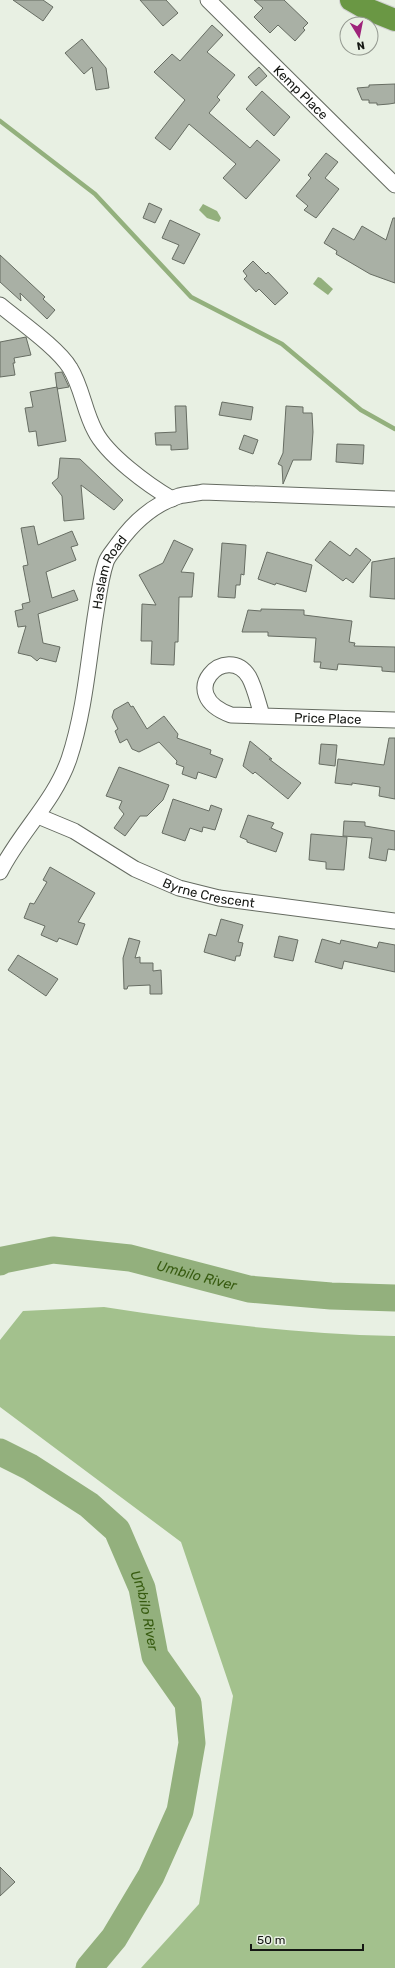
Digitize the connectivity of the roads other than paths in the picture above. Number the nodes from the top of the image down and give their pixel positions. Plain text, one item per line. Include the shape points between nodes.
1 (208, 0) edge
2 (351, 0) edge
3 (395, 20) edge
4 (395, 185) edge
5 (0, 305) edge
6 (172, 499) junction
7 (395, 499) edge
8 (262, 715) dead end
9 (395, 720) edge
10 (38, 816) junction
11 (0, 872) edge
12 (395, 921) edge

1 - 4 street, Kemp Place
2 - 3 highway
5 - 6 street via 59,354 70,368 95,431 106,447 157,490
6 - 7 street, Haslam Road via 203,492
6 - 10 street, Haslam Road via 144,515 124,536 107,561 100,588 79,720 71,751 58,786
8 - 9 street, Price Place
10 - 11 street, Haslam Road via 9,854
10 - 12 street, Byrne Crescent via 74,830 135,869 179,888 219,898

